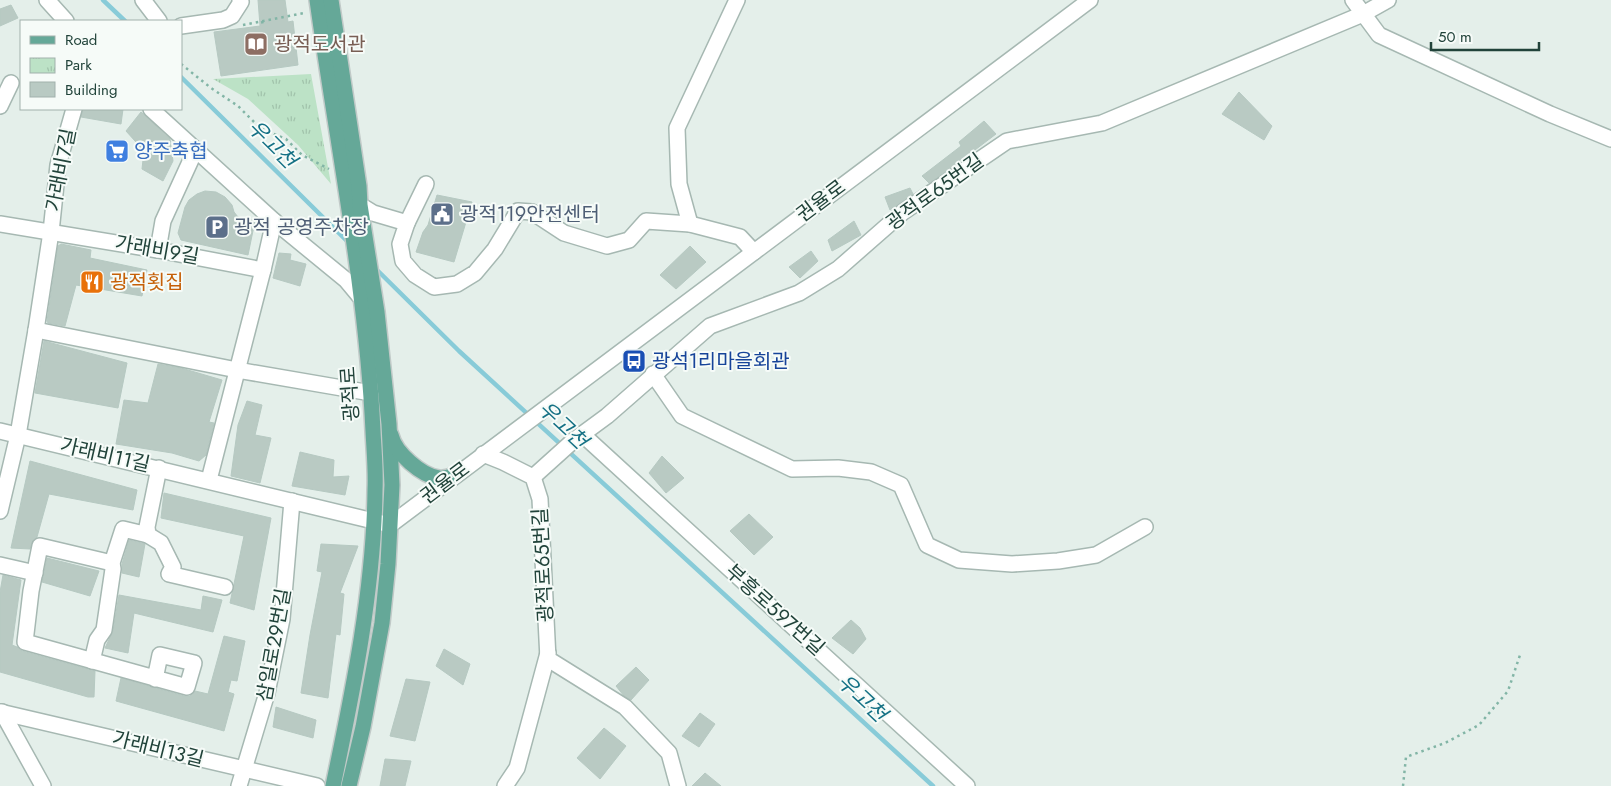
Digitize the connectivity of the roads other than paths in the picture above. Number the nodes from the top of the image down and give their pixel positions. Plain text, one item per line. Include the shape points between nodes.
1 (48, 0) edge
2 (143, 0) edge
3 (317, 0) edge
4 (331, 0) edge
5 (737, 0) edge
6 (1090, 0) edge
7 (1353, 0) edge
8 (1388, 0) edge
9 (240, 1) edge
10 (1363, 14) junction
11 (65, 20) edge
12 (158, 20) edge
13 (182, 26) edge
14 (11, 83) edge
15 (0, 106) edge
16 (74, 110) edge
17 (152, 110) edge
18 (1611, 139) edge
19 (196, 151) junction
20 (426, 184) dead end
21 (360, 205) junction
22 (274, 221) junction
23 (0, 224) edge
24 (407, 224) junction
25 (690, 224) junction
26 (359, 226) junction
27 (50, 232) junction
28 (158, 250) junction
29 (754, 252) junction
30 (263, 270) junction
31 (365, 292) junction
32 (36, 330) junction
33 (237, 370) junction
34 (653, 374) junction
35 (371, 393) junction
36 (389, 424) junction
37 (0, 431) edge
38 (18, 435) junction
39 (578, 438) junction
40 (482, 454) junction
41 (159, 468) junction
42 (455, 475) junction
43 (533, 477) junction
44 (209, 480) junction
45 (292, 501) junction
46 (0, 511) edge
47 (373, 521) junction
48 (390, 525) junction
49 (1145, 527) dead end
50 (148, 535) junction
51 (112, 563) junction
52 (0, 565) edge
53 (34, 573) junction
54 (225, 588) dead end
55 (548, 653) junction
56 (92, 660) junction
57 (155, 679) dead end
58 (1, 712) edge
59 (244, 770) junction
60 (43, 786) edge
61 (239, 786) edge
62 (317, 786) edge
63 (333, 786) edge
64 (349, 786) edge
65 (505, 786) edge
66 (678, 786) edge
67 (967, 786) edge

1 - 11 street
2 - 12 street
3 - 26 main road
4 - 21 main road
5 - 25 street via 677,128 680,184
6 - 29 street, 권율로
7 - 10 street
8 - 10 street, 광적로65번길
9 - 13 street via 232,16 223,20
10 - 18 street via 1379,35
10 - 34 street, 광적로65번길 via 1102,123 1007,141 903,212 838,269 799,293 710,326
14 - 15 street
16 - 27 street, 가래비7길 via 58,165
17 - 19 street
19 - 22 street
19 - 28 street via 163,221
20 - 24 street
21 - 24 street via 374,214
21 - 26 main road
22 - 30 street
22 - 31 street
23 - 27 street, 가래비9길
24 - 25 street via 400,244 403,261 415,275 434,287 457,284 475,272 495,249 518,211 532,212 564,233 607,246 629,240 646,221
25 - 29 street via 740,237
26 - 31 main road
27 - 28 street, 가래비9길
27 - 32 street
28 - 30 street, 가래비9길
29 - 40 street, 권율로
30 - 33 street
31 - 35 main road, 광적로
31 - 36 main road, 광적로
32 - 33 street
32 - 38 street
33 - 35 street
33 - 44 street
34 - 39 street, 광적로65번길
34 - 49 street via 682,416 792,469 838,468 871,472 902,485 927,545 960,560 1012,564 1096,555
35 - 47 main road, 광적로 via 376,489
36 - 42 main road via 392,442 411,463 426,474 441,478
36 - 48 main road, 광적로
37 - 38 street, 가래비11길
38 - 41 street, 가래비11길
38 - 46 street
39 - 43 street, 광적로65번길
39 - 67 street, 부흥로597번길
40 - 42 street, 권율로
40 - 43 street
41 - 44 street, 가래비11길
41 - 50 street
42 - 48 street, 권율로
43 - 55 street, 광적로65번길 via 540,499
44 - 45 street
45 - 47 street
45 - 59 street, 삼일로29번길 via 282,619 267,692
47 - 48 street
47 - 63 main road, 광적로 via 366,604
48 - 64 main road, 광적로 via 382,623
50 - 51 street via 123,529
50 - 54 street via 161,543 173,566 169,574
51 - 53 street via 40,546
51 - 56 street via 104,630 96,640
52 - 53 street
53 - 56 street via 25,642
55 - 65 street, 광적로65번길 via 517,768
55 - 66 street via 548,659 625,707 668,753
56 - 57 street
58 - 59 street, 가래비13길
58 - 60 street
59 - 61 street, 삼일로29번길
59 - 62 street, 가래비13길

